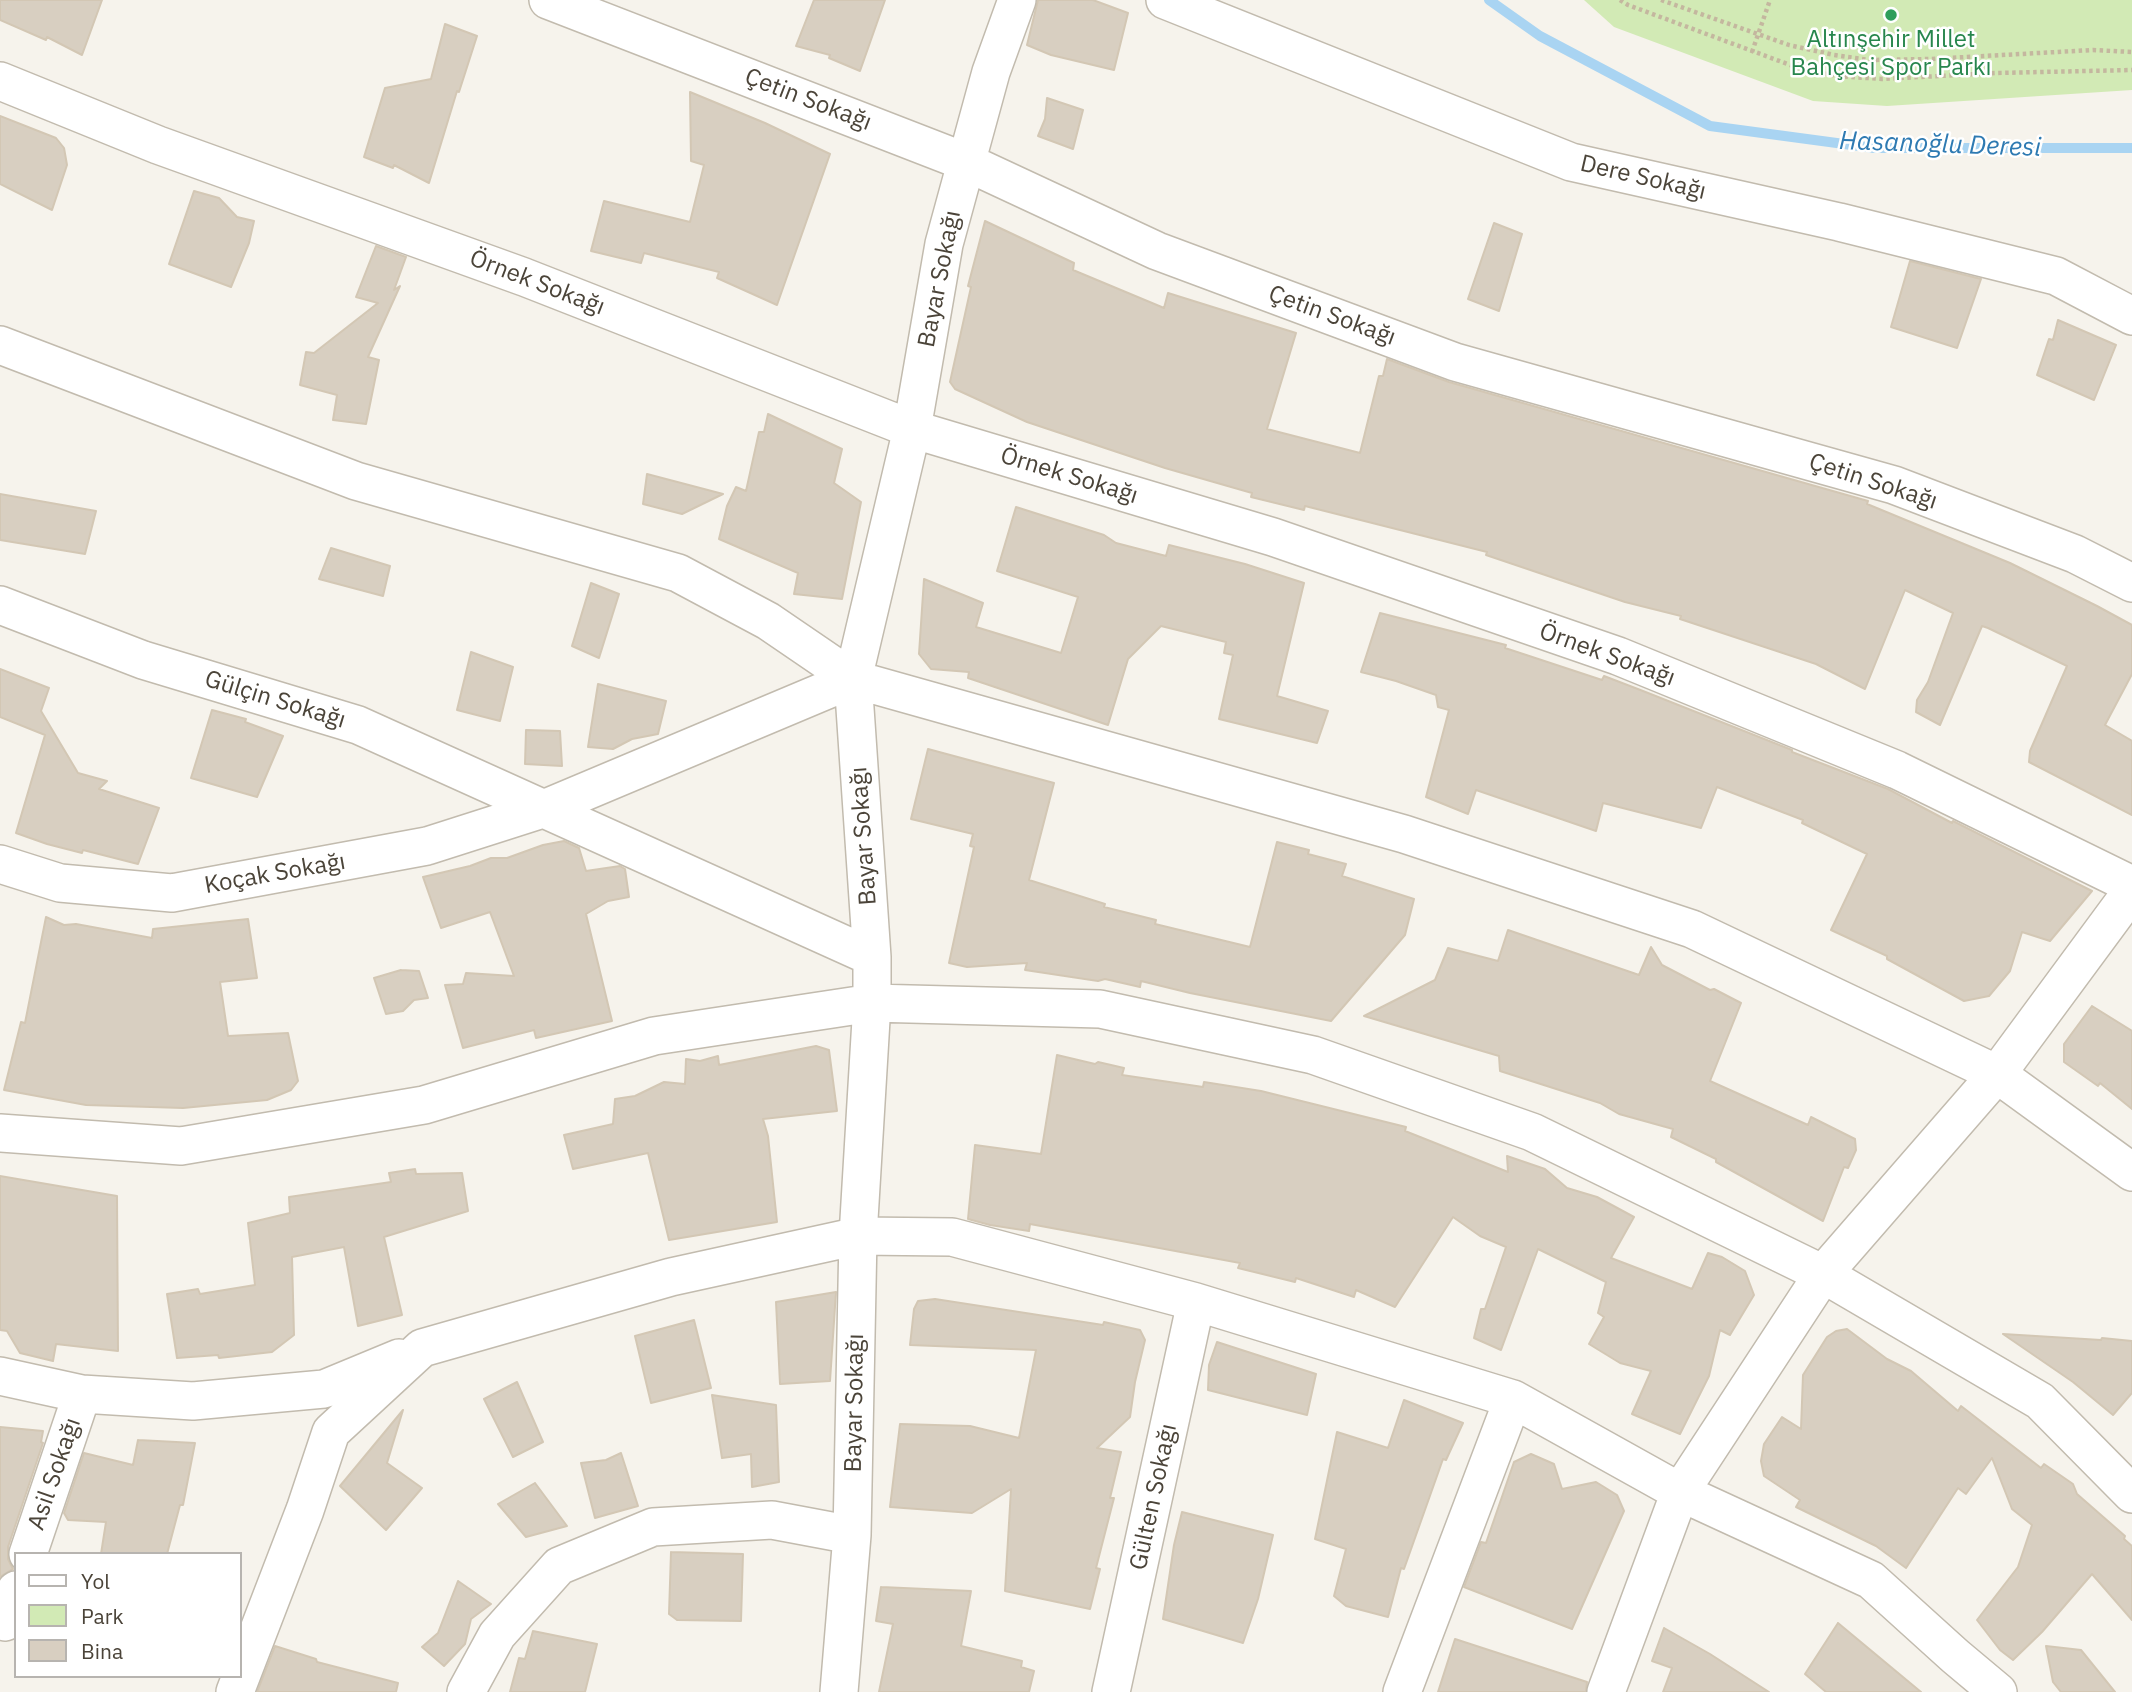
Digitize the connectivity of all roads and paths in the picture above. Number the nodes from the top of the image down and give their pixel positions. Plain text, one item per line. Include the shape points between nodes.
1 (1017, 0) edge
2 (1165, 0) edge
3 (1620, 0) edge
4 (1661, 0) edge
5 (1770, 0) edge
6 (567, 3) edge
7 (1628, 3) edge
8 (1758, 34) junction
9 (1752, 52) junction
10 (2132, 52) edge
11 (2132, 70) edge
12 (0, 81) edge
13 (967, 162) junction
14 (2132, 316) edge
15 (0, 345) edge
16 (912, 429) junction
17 (2132, 583) edge
18 (0, 605) edge
19 (853, 679) junction
20 (546, 808) junction
21 (0, 864) edge
22 (2132, 885) edge
23 (2132, 891) edge
24 (872, 957) junction
25 (872, 1003) junction
26 (1997, 1074) junction
27 (0, 1133) edge
28 (2132, 1172) edge
29 (858, 1236) junction
30 (1823, 1274) junction
31 (1196, 1302) junction
32 (422, 1348) junction
33 (0, 1376) edge
34 (82, 1394) junction
35 (1513, 1399) junction
36 (1681, 1492) junction
37 (2132, 1494) edge
38 (852, 1535) junction
39 (29, 1552) edge
40 (242, 1669) edge
41 (466, 1692) edge
42 (839, 1692) edge
43 (1111, 1692) edge
44 (1402, 1692) edge
45 (1606, 1692) edge
46 (1998, 1692) edge

1 - 13 street, Bayar Sokağı via 991,72
2 - 14 street, Dere Sokağı via 1571,162 2056,276
3 - 7 path
4 - 8 path
5 - 8 path
6 - 13 street, Çetin Sokağı
7 - 9 path
8 - 9 path
8 - 10 path via 1789,46 1870,60
9 - 11 path via 1801,69 1882,79
12 - 16 street, Örnek Sokağı via 158,145 524,277
13 - 16 street, Bayar Sokağı via 944,244
13 - 17 street, Çetin Sokağı via 1157,251 1455,362 1894,485 2075,554
15 - 19 street via 356,481 678,573 768,621
16 - 19 street, Bayar Sokağı
16 - 22 street, Örnek Sokağı via 1273,537 1618,656 1897,770
18 - 20 street, Gülçin Sokağı via 143,660 358,725
19 - 20 street, Koçak Sokağı
19 - 24 street, Bayar Sokağı
19 - 26 street via 1404,834 1692,929
20 - 21 street, Koçak Sokağı via 427,846 172,893 60,883
20 - 24 street, Gülçin Sokağı
23 - 26 street
24 - 25 street, Bayar Sokağı
25 - 27 street via 654,1036 424,1105 181,1146
25 - 29 street, Bayar Sokağı
25 - 30 street via 1100,1009 1313,1055 1532,1132
26 - 28 street
26 - 30 street
29 - 31 street via 952,1237
29 - 32 street via 671,1278
29 - 38 street, Bayar Sokağı
30 - 36 street
30 - 37 street via 2040,1401
31 - 35 street
31 - 43 street, Gülten Sokağı
32 - 34 street via 324,1390 192,1401
32 - 40 street via 331,1432
33 - 34 street
34 - 39 street, Asil Sokağı
35 - 36 street
35 - 44 street
36 - 45 street
36 - 46 street via 1871,1580
38 - 41 street via 772,1520 653,1527 559,1566 497,1635
38 - 42 street, Bayar Sokağı

